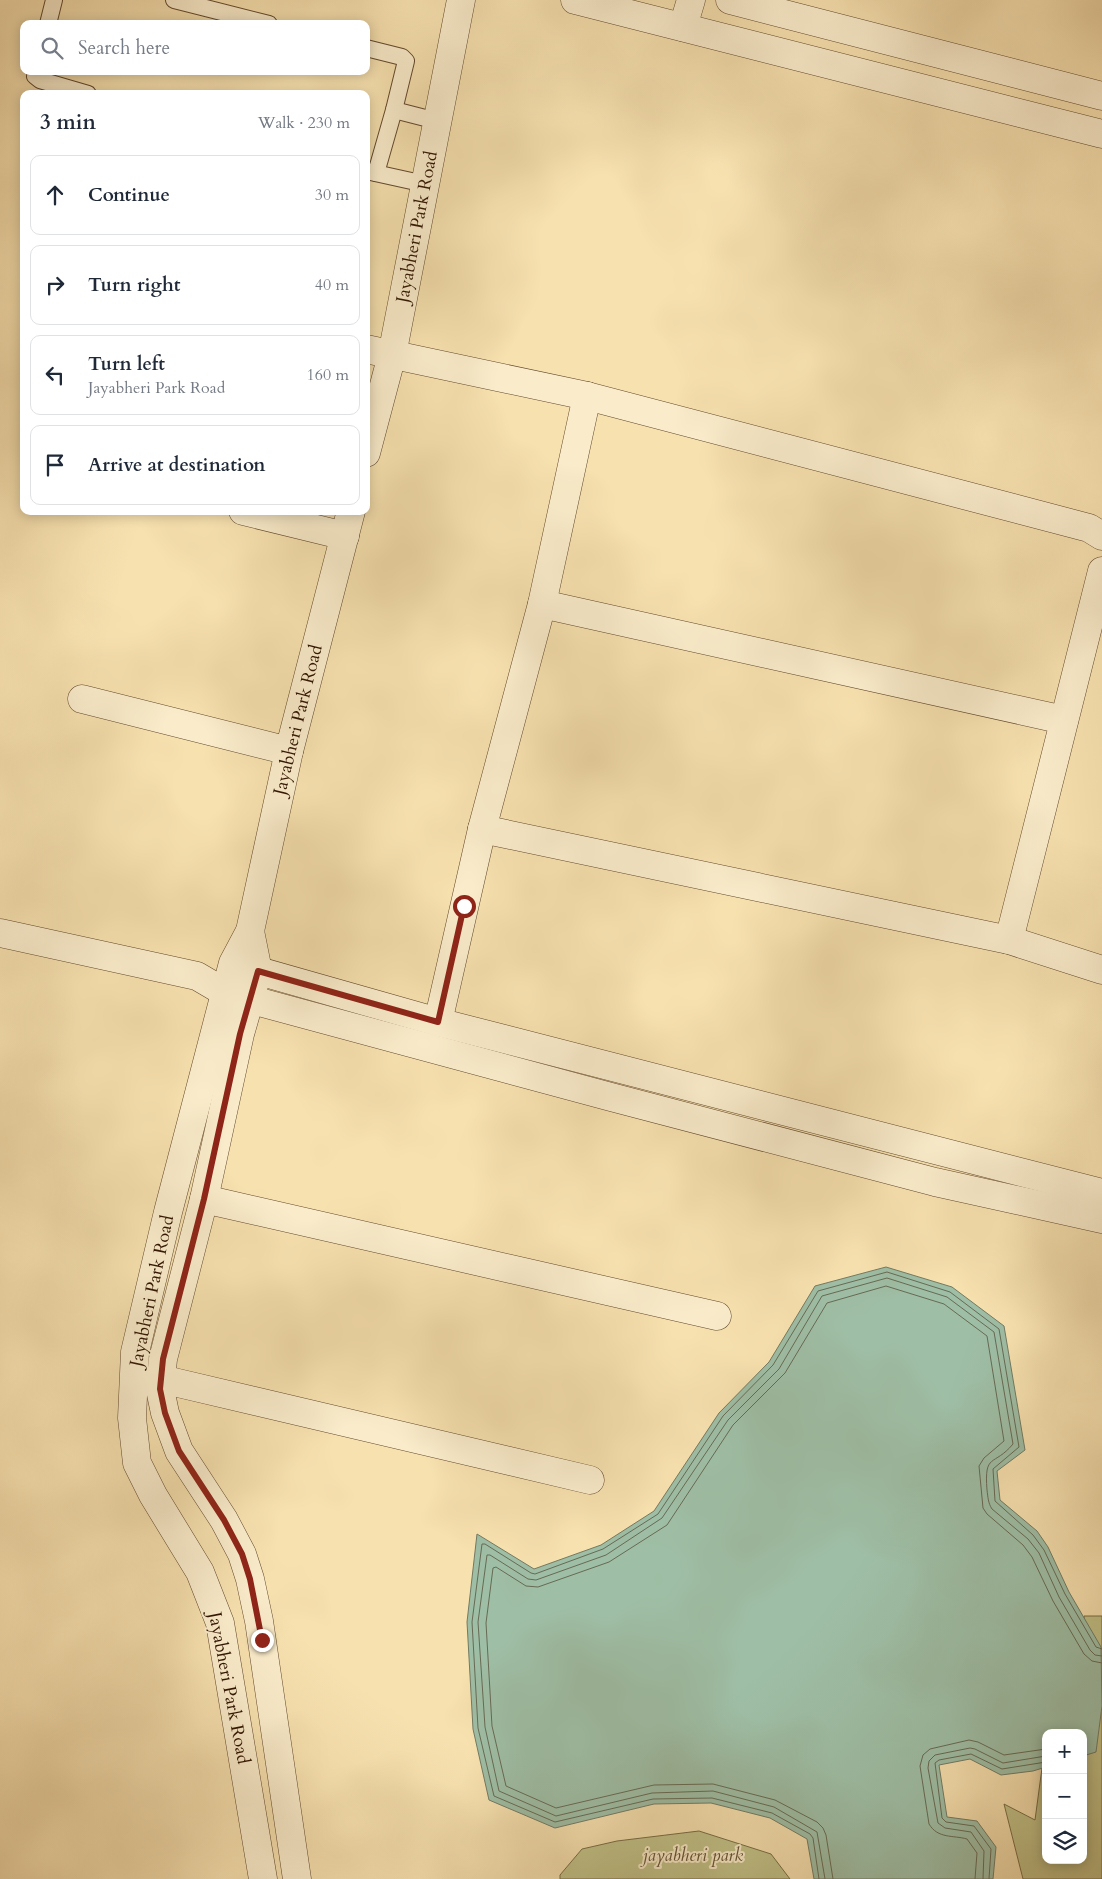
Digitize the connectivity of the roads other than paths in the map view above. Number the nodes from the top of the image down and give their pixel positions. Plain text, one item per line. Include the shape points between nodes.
1 (54, 0) edge
2 (174, 0) edge
3 (461, 0) edge
4 (575, 0) edge
5 (691, 0) edge
6 (730, 0) edge
7 (49, 20) edge
8 (253, 20) edge
9 (683, 27) junction
10 (370, 49) edge
11 (35, 75) edge
12 (74, 90) edge
13 (1102, 96) edge
14 (394, 110) junction
15 (437, 121) junction
16 (1102, 134) edge
17 (371, 172) edge
18 (425, 184) junction
19 (379, 352) edge
20 (587, 396) junction
21 (370, 422) edge
22 (275, 515) edge
23 (348, 524) edge
24 (1102, 536) edge
25 (1102, 571) edge
26 (542, 604) junction
27 (82, 699) dead end
28 (1064, 720) junction
29 (289, 752) junction
30 (482, 828) junction
31 (0, 934) edge
32 (1009, 940) junction
33 (246, 967) junction
34 (1102, 970) edge
35 (197, 976) junction
36 (238, 996) junction
37 (438, 1022) junction
38 (1102, 1193) edge
39 (204, 1199) junction
40 (1102, 1219) edge
41 (717, 1316) dead end
42 (161, 1379) junction
43 (590, 1480) dead end
44 (263, 1879) edge
45 (296, 1879) edge

1 - 7 lane
2 - 8 lane
3 - 15 street, Jayabheri Park Road
4 - 9 street
5 - 9 street
6 - 13 street
9 - 16 street
10 - 14 lane via 402,57 406,61
11 - 12 lane via 40,80
14 - 15 lane
14 - 17 lane
15 - 18 street, Jayabheri Park Road
17 - 18 lane
18 - 19 street, Jayabheri Park Road
19 - 20 street
19 - 21 street, Jayabheri Park Road
20 - 24 street via 1089,528
20 - 26 street
22 - 23 street
23 - 29 street, Jayabheri Park Road
25 - 28 street
26 - 28 street
26 - 30 street
27 - 29 street
28 - 32 street
29 - 33 street, Jayabheri Park Road via 250,931
30 - 32 street
30 - 37 street
31 - 35 street
32 - 34 street
33 - 35 street
33 - 36 street, Jayabheri Park Road
33 - 37 street
35 - 36 street
36 - 39 street, Jayabheri Park Road via 240,1034
36 - 40 street via 935,1182
36 - 44 street, Jayabheri Park Road via 168,1212 135,1352 132,1418 137,1463 200,1572 220,1624
37 - 38 street
39 - 41 street
39 - 42 street, Jayabheri Park Road via 163,1359
42 - 43 street
42 - 45 street, Jayabheri Park Road via 165,1413 179,1451 224,1520 242,1554 250,1579 259,1621

